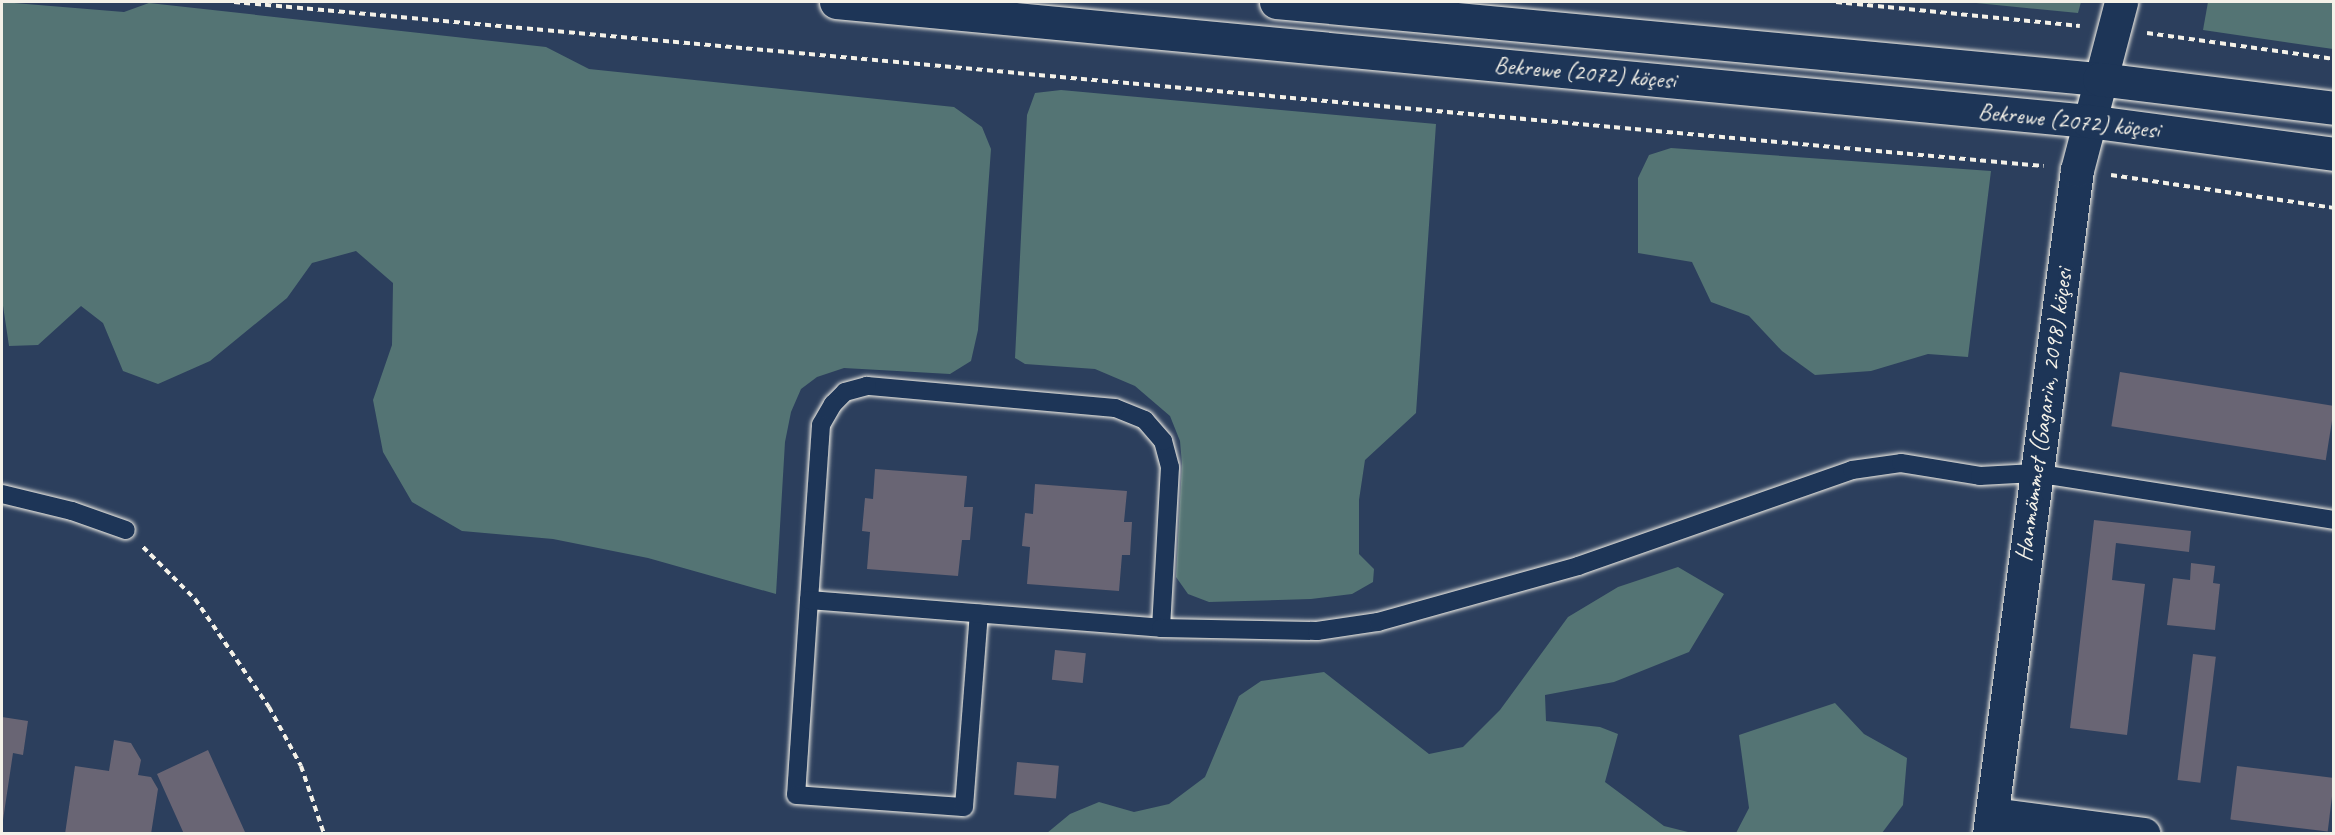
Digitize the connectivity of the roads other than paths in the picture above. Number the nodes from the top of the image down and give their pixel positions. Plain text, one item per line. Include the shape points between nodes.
1 (836, 2) edge
2 (1276, 2) edge
3 (2121, 2) edge
4 (2099, 79) junction
5 (2334, 108) edge
6 (2088, 121) junction
7 (2334, 154) edge
8 (2035, 473) junction
9 (2, 494) edge
10 (2334, 520) edge
11 (126, 530) road end
12 (808, 600) junction
13 (979, 614) junction
14 (1161, 628) junction
15 (1991, 824) edge
16 (2144, 834) edge

1 - 6 main road, Bekrewe (2072) köçesi
2 - 4 main road, Bekrewe (2072) köçesi
3 - 4 main road, Hanmämmet (Gagarin, 2098) köçesi
4 - 5 main road, Bekrewe (2072) köçesi
4 - 6 main road, Hanmämmet (Gagarin, 2098) köçesi
6 - 7 main road, Bekrewe (2072) köçesi
6 - 8 main road, Hanmämmet (Gagarin, 2098) köçesi via 2077,170
8 - 10 lane
8 - 14 lane via 1980,476 1901,463 1852,470 1578,566 1378,622 1317,631
8 - 15 main road, Hanmämmet (Gagarin, 2098) köçesi
9 - 11 lane via 72,510
12 - 13 lane
12 - 13 lane via 796,795 964,807
12 - 14 lane via 821,425 832,404 845,392 867,386 1115,408 1145,420 1163,441 1170,467
13 - 14 lane
15 - 16 main road

